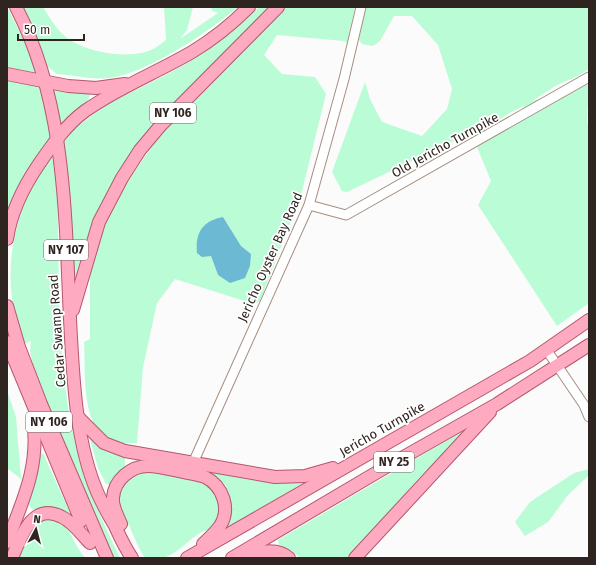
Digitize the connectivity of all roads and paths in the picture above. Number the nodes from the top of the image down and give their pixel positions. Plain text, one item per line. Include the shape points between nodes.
1 (16, 7) edge
2 (249, 7) edge
3 (278, 7) edge
4 (361, 7) edge
5 (7, 74) edge
6 (589, 77) edge
7 (44, 80) junction
8 (128, 84) junction
9 (58, 137) junction
10 (309, 205) junction
11 (7, 239) edge
12 (7, 306) edge
13 (70, 319) junction
14 (589, 320) edge
15 (7, 342) edge
16 (589, 345) edge
17 (546, 349) junction
18 (556, 367) junction
19 (29, 398) junction
20 (497, 404) junction
21 (589, 417) edge
22 (79, 418) junction
23 (352, 462) junction
24 (193, 463) junction
25 (7, 542) edge
26 (90, 542) junction
27 (130, 556) edge
28 (190, 556) edge
29 (233, 557) edge
30 (12, 558) edge
31 (100, 558) edge
32 (107, 558) edge
33 (289, 558) edge
34 (355, 558) edge

1 - 7 main road, Cedar Swamp Road / NY 107 via 38,58
2 - 8 main road via 191,52
3 - 13 main road, NY 106 via 161,125 140,150 122,178 93,238
4 - 10 street, Jericho Oyster Bay Road
5 - 7 main road
6 - 10 street, Old Jericho Turnpike via 346,215
7 - 8 main road via 68,86 96,88
7 - 9 main road, Cedar Swamp Road / NY 107
8 - 9 main road via 84,112
9 - 11 main road via 32,173 12,217
9 - 13 main road, Cedar Swamp Road / NY 107
10 - 24 street, Jericho Oyster Bay Road
12 - 32 main road, NY 106 via 19,347 41,404
13 - 22 main road, Cedar Swamp Road / NY 106
14 - 17 main road, Jericho Turnpike / NY 25
15 - 19 main road
16 - 18 main road, NY 25
17 - 18 street
17 - 23 main road, Jericho Turnpike / NY 25 via 530,361
18 - 20 main road, NY 25
18 - 21 street via 584,405
19 - 25 main road via 35,434 33,471
19 - 26 main road
20 - 29 main road, NY 25
20 - 34 main road
22 - 24 main road via 104,443 125,451
22 - 27 main road, Cedar Swamp Road / NY 106 via 81,438 98,493
23 - 24 main road via 305,476 275,477
23 - 28 main road, Jericho Turnpike / NY 25
26 - 30 main road via 63,517 45,514 34,518 27,525
26 - 31 main road
27 - 28 main road via 113,498 124,475 147,466 203,476 219,489 224,500 224,517 219,527
29 - 33 main road via 266,551 285,554

